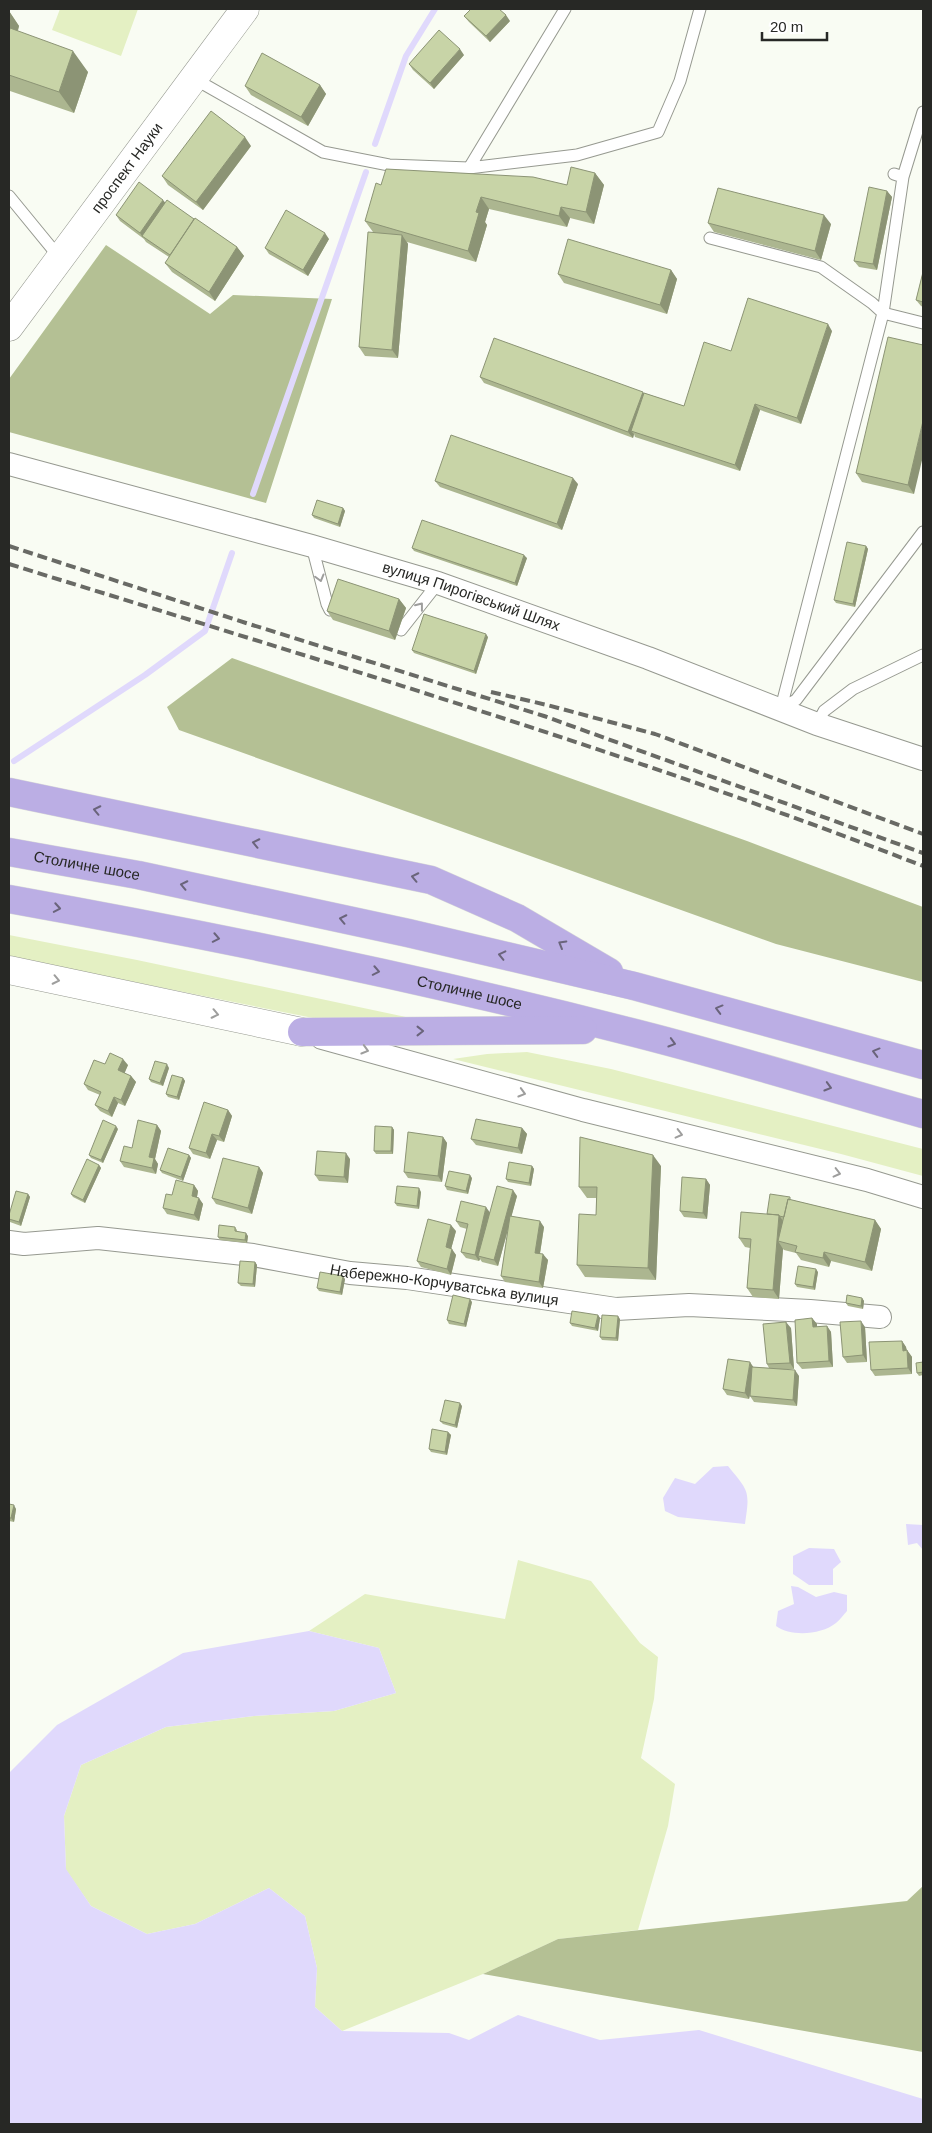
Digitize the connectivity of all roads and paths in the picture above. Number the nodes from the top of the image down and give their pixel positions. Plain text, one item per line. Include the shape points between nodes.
1 (245, 9) edge
2 (565, 9) edge
3 (700, 9) edge
4 (192, 78) junction
5 (923, 112) edge
6 (469, 168) junction
7 (9, 196) edge
8 (710, 238) edge
9 (59, 257) junction
10 (883, 313) junction
11 (923, 323) edge
12 (9, 327) edge
13 (9, 464) edge
14 (923, 532) edge
15 (312, 546) junction
16 (438, 582) junction
17 (330, 610) edge
18 (401, 630) dead end
19 (923, 655) edge
20 (780, 708) junction
21 (817, 724) junction
22 (923, 760) edge
23 (9, 792) edge
24 (9, 852) edge
25 (9, 899) edge
26 (9, 970) edge
27 (634, 986) junction
28 (625, 1030) junction
29 (302, 1032) junction
30 (923, 1064) edge
31 (923, 1114) edge
32 (923, 1197) edge
33 (9, 1242) edge
34 (880, 1317) dead end

1 - 4 main road, проспект Науки
2 - 6 lane
3 - 6 lane via 680,81 658,132 577,155
4 - 6 lane via 323,152 389,165
4 - 9 main road, проспект Науки
5 - 10 lane via 898,176
7 - 9 lane
8 - 10 lane via 821,267
9 - 12 main road, проспект Науки
10 - 11 lane
10 - 20 lane
13 - 15 street, вулиця Пирогівський Шлях
14 - 20 lane via 796,700
15 - 16 street, вулиця Пирогівський Шлях
15 -> 17 lane
18 -> 16 lane
16 - 20 street, вулиця Пирогівський Шлях
19 - 21 lane via 853,689 824,711
20 - 21 street, вулиця Пирогівський Шлях
21 - 22 street, вулиця Пирогівський Шлях
27 -> 23 highway via 517,918 431,880
27 -> 24 highway, Столичне шосе via 167,881
25 -> 28 highway, Столичне шосе via 398,975
26 -> 29 main road
30 -> 27 highway, Столичне шосе
29 -> 28 highway
28 -> 31 highway, Столичне шосе
29 -> 32 street via 583,1110 867,1180
33 - 34 street, Набережно-Корчуватська вулиця via 24,1244 98,1238 243,1254 350,1273 407,1278 616,1309 689,1305

